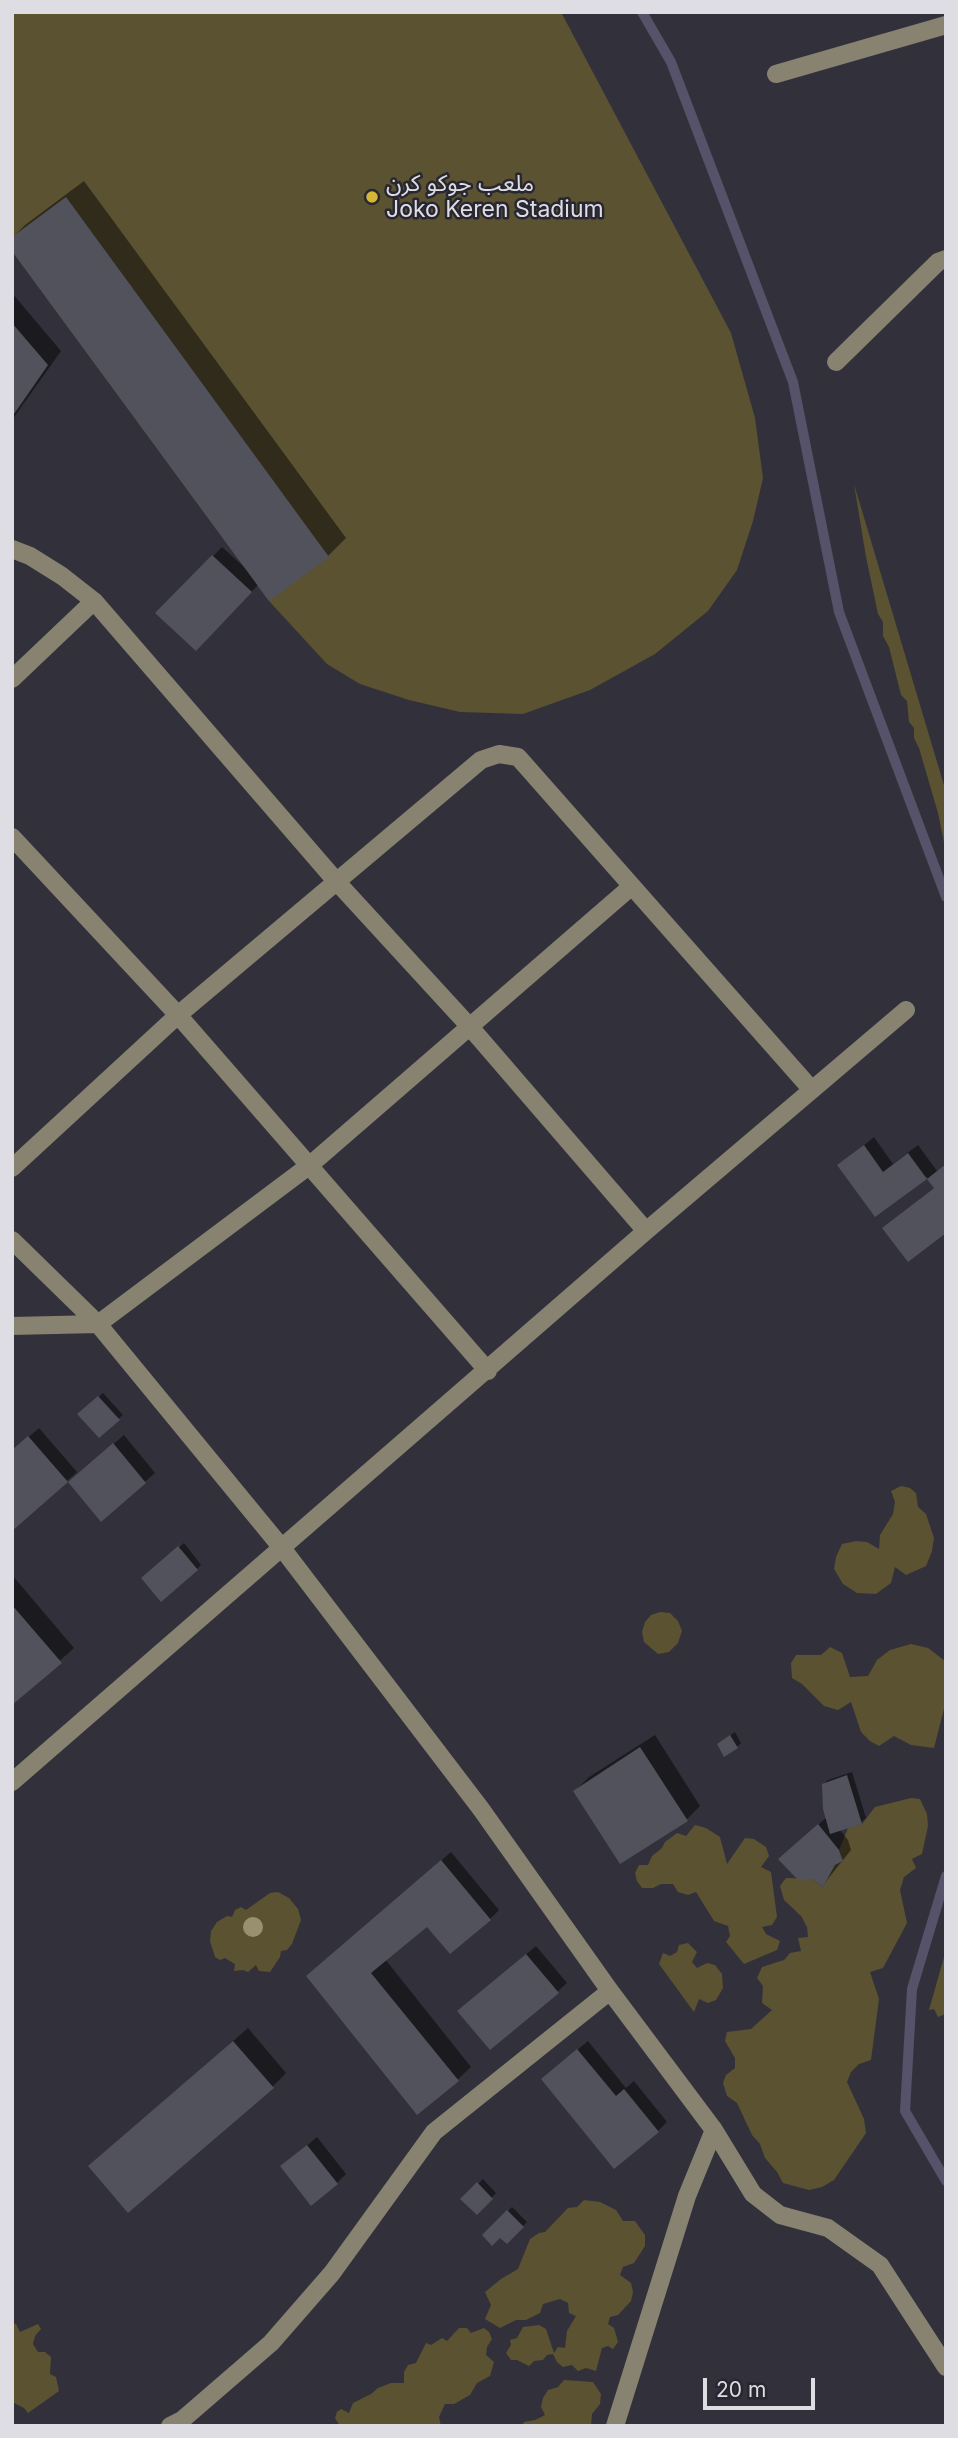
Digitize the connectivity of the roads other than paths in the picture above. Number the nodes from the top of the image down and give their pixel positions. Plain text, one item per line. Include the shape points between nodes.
1 (946, 25) edge
2 (776, 74) dead end
3 (946, 258) edge
4 (836, 362) dead end
5 (12, 549) edge
6 (94, 601) junction
7 (12, 679) edge
8 (12, 836) edge
9 (336, 881) junction
10 (632, 886) junction
11 (905, 1010) dead end
12 (178, 1014) junction
13 (470, 1027) junction
14 (812, 1090) junction
15 (310, 1165) junction
16 (12, 1168) edge
17 (646, 1231) junction
18 (12, 1240) edge
19 (98, 1324) junction
20 (12, 1326) edge
21 (488, 1371) junction
22 (282, 1548) junction
23 (12, 1782) edge
24 (610, 1991) junction
25 (714, 2130) junction
26 (946, 2367) edge
27 (170, 2426) edge
28 (615, 2426) edge

1 - 2 street
3 - 4 street
5 - 6 street via 62,576
6 - 7 street
6 - 9 street
8 - 12 street
9 - 10 street via 481,760 499,754 518,758
9 - 12 street
9 - 13 street
10 - 13 street
10 - 14 street
11 - 14 street
12 - 15 street
12 - 16 street
13 - 15 street
13 - 17 street
14 - 17 street
15 - 19 street
15 - 21 street
17 - 21 street
18 - 19 street
19 - 20 street
19 - 22 street
21 - 22 street
22 - 23 street
22 - 24 street via 481,1809
24 - 25 street
24 - 27 street via 434,2132 332,2273 271,2343
25 - 26 street via 752,2194 780,2215 828,2228 880,2265
25 - 28 street via 687,2196

